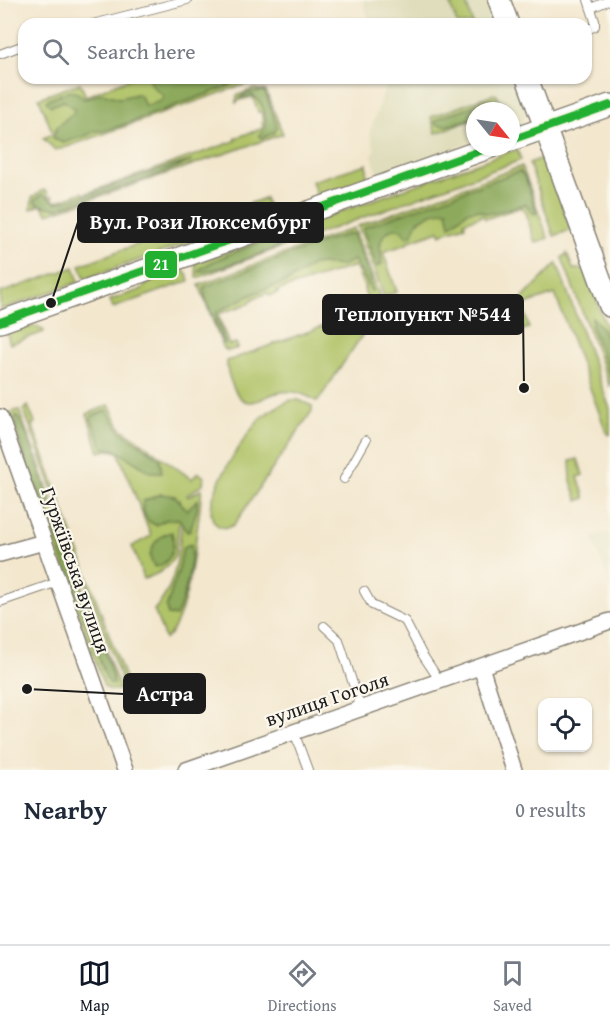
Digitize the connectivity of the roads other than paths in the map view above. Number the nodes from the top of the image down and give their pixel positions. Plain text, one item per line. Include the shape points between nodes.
1 (187, 0) edge
2 (499, 0) edge
3 (610, 0) edge
4 (589, 4) edge
5 (116, 18) edge
6 (506, 18) edge
7 (592, 28) edge
8 (18, 47) edge
9 (0, 54) edge
10 (529, 84) edge
11 (610, 105) edge
12 (545, 128) junction
13 (520, 137) edge
14 (466, 156) edge
15 (610, 306) edge
16 (0, 321) edge
17 (0, 417) edge
18 (366, 440) dead end
19 (344, 479) dead end
20 (44, 542) junction
21 (0, 554) edge
22 (58, 582) junction
23 (364, 591) dead end
24 (0, 602) edge
25 (610, 621) edge
26 (324, 626) dead end
27 (481, 667) junction
28 (440, 681) junction
29 (361, 709) junction
30 (294, 732) junction
31 (206, 767) edge
32 (125, 770) edge
33 (186, 770) edge
34 (308, 770) edge
35 (514, 770) edge

1 - 5 lane
2 - 6 main road
3 - 4 lane
4 - 7 lane via 595,26
8 - 9 lane
10 - 12 main road
11 - 12 main road
12 - 13 main road
12 - 15 main road
14 - 16 main road
17 - 20 street, Гуржіївська вулиця
18 - 19 lane
20 - 21 street
20 - 22 street, Гуржіївська вулиця
22 - 24 lane
22 - 32 street, Гуржіївська вулиця
23 - 28 lane via 372,605 405,621
25 - 27 street, вулиця Гоголя
26 - 29 lane via 339,640
27 - 28 street, вулиця Гоголя
27 - 35 street
28 - 29 street, вулиця Гоголя
29 - 30 street, вулиця Гоголя
30 - 31 street, вулиця Гоголя
30 - 34 lane
31 - 33 street, вулиця Гоголя

